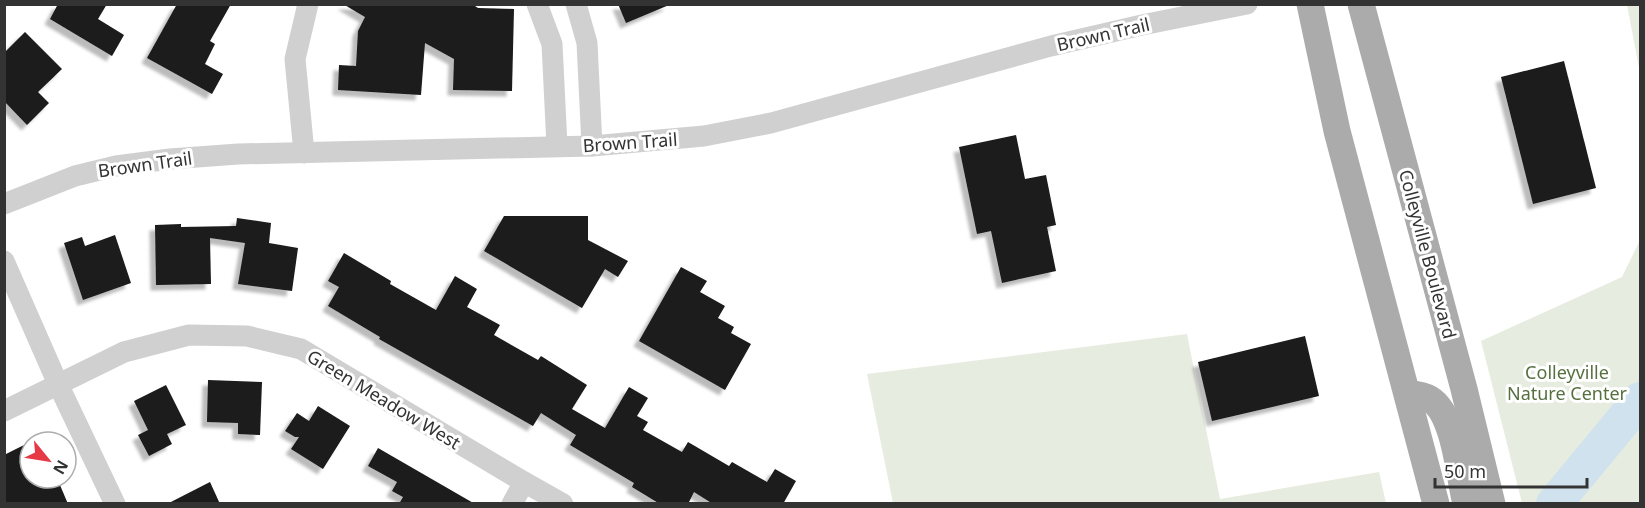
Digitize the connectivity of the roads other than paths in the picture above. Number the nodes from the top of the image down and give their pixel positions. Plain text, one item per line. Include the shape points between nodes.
1 (308, 4) edge
2 (537, 4) edge
3 (576, 4) edge
4 (1248, 4) edge
5 (1310, 4) edge
6 (1361, 4) edge
7 (557, 146) junction
8 (592, 146) junction
9 (304, 153) junction
10 (4, 204) edge
11 (4, 261) edge
12 (58, 384) junction
13 (1407, 393) junction
14 (4, 411) edge
15 (1462, 430) junction
16 (524, 482) junction
17 (115, 504) edge
18 (512, 504) edge
19 (563, 504) edge
20 (1437, 504) edge
21 (1466, 504) edge
22 (1492, 504) edge

1 - 9 street via 295,58
2 - 7 street via 552,44
3 - 8 street via 587,43
4 - 8 street, Brown Trail via 1051,46 771,123 705,136
5 - 13 main road via 1337,131
6 - 15 main road, Colleyville Boulevard
7 - 8 street, Brown Trail
7 - 9 street, Brown Trail
9 - 10 street, Brown Trail via 238,154 116,166 75,176
11 - 12 street
12 - 14 street, Green Meadow West
12 - 16 street, Green Meadow West via 124,352 189,335 247,336 301,349
12 - 17 street
13 - 15 main road via 1431,400
13 - 20 main road
15 - 21 main road
15 - 22 main road, Colleyville Boulevard
16 - 18 street
16 - 19 street, Green Meadow West

